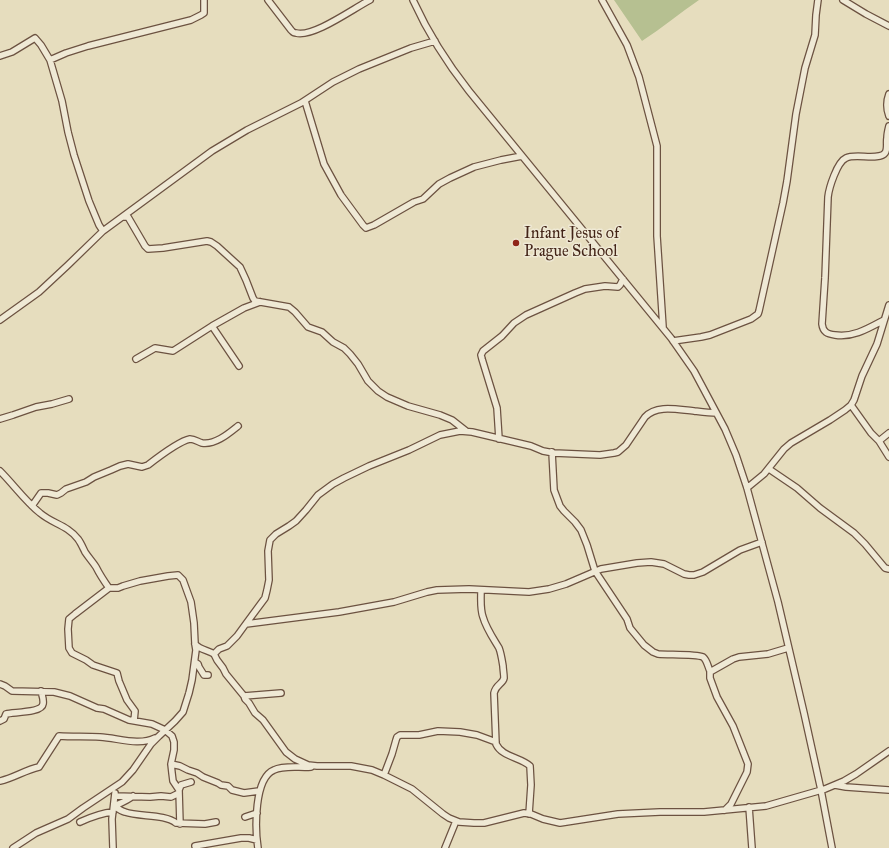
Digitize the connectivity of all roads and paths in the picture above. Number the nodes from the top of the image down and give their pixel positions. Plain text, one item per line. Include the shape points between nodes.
1 (204, 0) edge
2 (268, 0) edge
3 (370, 0) edge
4 (413, 0) edge
5 (818, 0) edge
6 (843, 0) edge
7 (604, 1) edge
8 (889, 26) edge
9 (435, 41) junction
10 (0, 56) edge
11 (50, 60) junction
12 (889, 94) edge
13 (305, 101) junction
14 (889, 116) edge
15 (889, 126) edge
16 (522, 156) junction
17 (123, 217) junction
18 (102, 231) junction
19 (623, 279) junction
20 (262, 300) junction
21 (889, 305) edge
22 (0, 320) edge
23 (884, 320) junction
24 (212, 326) junction
25 (663, 327) junction
26 (673, 341) junction
27 (136, 359) dead end
28 (239, 366) dead end
29 (69, 399) dead end
30 (851, 405) junction
31 (716, 413) junction
32 (0, 419) edge
33 (238, 426) dead end
34 (466, 431) junction
35 (889, 433) edge
36 (499, 439) junction
37 (879, 441) junction
38 (552, 452) junction
39 (889, 457) edge
40 (769, 469) junction
41 (0, 471) edge
42 (747, 488) junction
43 (32, 506) junction
44 (762, 542) junction
45 (889, 569) edge
46 (595, 571) junction
47 (109, 588) junction
48 (481, 590) junction
49 (246, 624) junction
50 (195, 644) junction
51 (788, 648) junction
52 (214, 654) junction
53 (195, 662) junction
54 (710, 671) junction
55 (208, 675) dead end
56 (0, 684) edge
57 (41, 691) junction
58 (281, 693) dead end
59 (244, 696) junction
60 (134, 721) junction
61 (0, 722) edge
62 (165, 730) junction
63 (159, 736) junction
64 (496, 742) junction
65 (889, 751) edge
66 (171, 764) junction
67 (317, 766) junction
68 (384, 775) junction
69 (0, 781) edge
70 (191, 782) dead end
71 (835, 785) junction
72 (116, 786) junction
73 (821, 790) junction
74 (889, 790) edge
75 (260, 791) junction
76 (179, 792) junction
77 (115, 796) junction
78 (133, 796) junction
79 (114, 806) junction
80 (749, 807) junction
81 (725, 810) junction
82 (113, 812) junction
83 (257, 813) junction
84 (529, 814) junction
85 (245, 817) dead end
86 (456, 821) junction
87 (80, 822) dead end
88 (216, 822) dead end
89 (180, 824) junction
90 (257, 840) junction
91 (195, 846) dead end
92 (13, 848) edge
93 (113, 848) edge
94 (258, 848) edge
95 (445, 848) edge
96 (752, 848) edge
97 (832, 848) edge

1 - 11 street via 204,13 191,20 88,46
2 - 3 street via 291,30 299,34 325,26
4 - 9 street
5 - 26 street via 815,35 805,68 796,114 783,203 758,314 710,335
6 - 8 street
7 - 25 street via 627,45 639,77 657,146 657,236
9 - 13 street via 359,69 333,82
9 - 16 street via 452,69
10 - 11 street via 12,52 34,38 41,44
11 - 18 street via 74,155
12 - 14 street via 886,104
13 - 16 street via 324,164 341,195 366,228 423,199 439,184 450,178 474,168
13 - 17 street via 212,151
15 - 23 street via 884,154 845,158 830,188 822,324 823,330 827,333 849,336
16 - 19 street
17 - 18 street
17 - 20 street via 128,217 148,249 211,242 240,267 253,298 256,301
18 - 22 street via 39,292
19 - 25 street
19 - 36 street via 618,287 605,286 580,291 526,315 483,351 482,359 496,408
20 - 24 street
20 - 34 street via 292,309 308,327 322,332 344,348 368,381 387,397 414,408 440,414
21 - 23 street
23 - 30 street via 877,344
24 - 27 street via 173,351 155,348
24 - 28 street
25 - 26 street
26 - 31 street via 694,371
29 - 32 street via 36,406
30 - 37 street
30 - 40 street via 784,449
31 - 38 street via 673,409 655,411 645,417 626,445 618,452 600,455
31 - 42 street via 736,455
33 - 43 street via 213,442 201,443 193,439 180,443 148,465 120,466 56,495 41,493
34 - 36 street
34 - 49 street via 450,432 435,437 344,478 318,495 296,521 270,540 266,596
35 - 37 street
36 - 38 street
37 - 39 street
38 - 46 street via 555,496 561,508 581,530
40 - 42 street
40 - 45 street via 850,529 884,568
41 - 43 street
42 - 44 street
43 - 47 street via 75,536
44 - 46 street via 735,552 694,575 651,562 618,565
44 - 51 street
46 - 48 street via 549,589 529,592
46 - 54 street via 631,629 644,645 658,654 700,656 705,659
47 - 50 street via 162,577 180,576 191,602
47 - 60 street via 70,619 69,648 72,653 93,665 117,673 127,700 135,711
48 - 49 street via 437,590 394,602 340,612
48 - 64 street via 482,616 500,651 504,676 494,693
49 - 52 street via 232,641
50 - 52 street via 198,648
50 - 53 street
51 - 54 street via 733,659
51 - 73 street
52 - 59 street
53 - 55 street via 204,675
53 - 62 street via 185,706 179,717
54 - 81 street via 717,697 733,726 748,764 747,772 731,804
56 - 57 street via 12,691
57 - 60 street via 70,696
57 - 61 street via 42,708 6,714
58 - 59 street
59 - 67 street via 286,752 308,765
60 - 62 street via 152,724
62 - 63 street
62 - 66 street via 174,742
63 - 69 street via 149,741 59,736 38,767
63 - 72 street via 128,777
64 - 68 street via 477,735 438,730 419,735 400,735 397,737
64 - 84 street via 501,751 530,766
65 - 71 street
66 - 75 street via 228,786 232,790 244,793
66 - 76 street via 173,781
67 - 68 street via 360,767
67 - 75 street via 276,769 265,777
68 - 86 street via 412,789
70 - 76 street via 182,785
71 - 73 street
71 - 74 street
72 - 77 street
72 - 92 street via 68,819 36,833
73 - 80 street via 771,804
73 - 97 street
75 - 83 street
76 - 78 street via 171,796
76 - 89 street
77 - 78 street
77 - 79 street
78 - 79 street
79 - 82 street
79 - 89 street via 125,812 172,820
80 - 81 street
80 - 96 street
81 - 84 street via 625,814 560,824
82 - 87 street via 96,815
82 - 93 street
83 - 85 street
83 - 90 street
84 - 86 street via 484,823
86 - 95 street
88 - 89 street
90 - 91 street via 241,838
90 - 94 street

